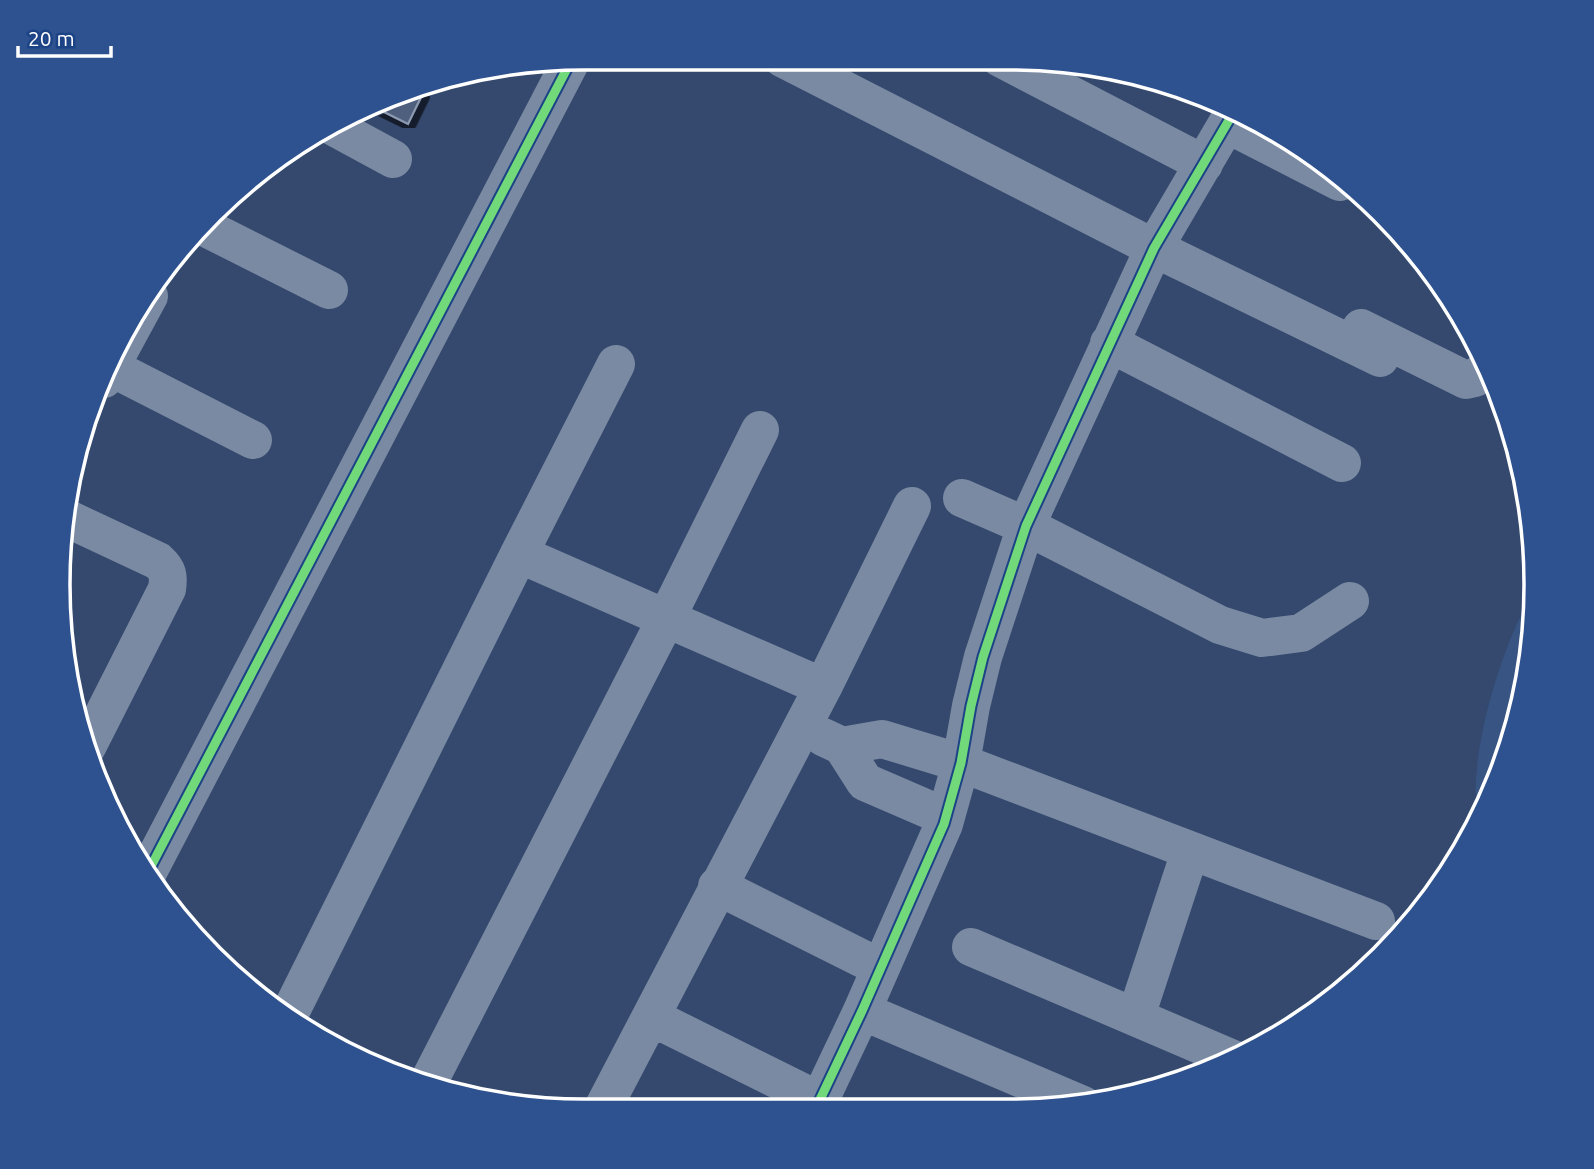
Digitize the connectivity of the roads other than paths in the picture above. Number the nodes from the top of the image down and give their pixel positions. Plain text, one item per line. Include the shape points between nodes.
1 (807, 70) edge
2 (1024, 70) edge
3 (567, 71) edge
4 (1229, 119) edge
5 (1232, 121) edge
6 (342, 131) edge
7 (1288, 152) edge
8 (393, 159) dead end
9 (1204, 164) junction
10 (212, 231) edge
11 (1160, 238) junction
12 (329, 290) dead end
13 (1108, 343) junction
14 (1380, 358) dead end
15 (616, 364) dead end
16 (1479, 375) edge
17 (114, 376) edge
18 (760, 430) dead end
19 (253, 440) dead end
20 (1342, 463) dead end
21 (962, 498) dead end
22 (912, 506) dead end
23 (74, 521) edge
24 (1027, 526) junction
25 (519, 554) junction
26 (1350, 601) dead end
27 (666, 619) junction
28 (823, 687) junction
29 (802, 727) junction
30 (93, 735) edge
31 (842, 746) junction
32 (961, 763) junction
33 (946, 817) junction
34 (1190, 852) junction
35 (153, 863) edge
36 (717, 886) junction
37 (1376, 920) dead end
38 (971, 947) dead end
39 (871, 964) dead end
40 (293, 1008) edge
41 (862, 1011) junction
42 (1136, 1016) junction
43 (651, 1017) junction
44 (1220, 1053) edge
45 (431, 1075) edge
46 (1062, 1096) edge
47 (608, 1099) edge
48 (807, 1099) edge
49 (812, 1099) edge

1 - 11 street
2 - 9 street
3 - 35 street
4 - 9 street
5 - 7 street
6 - 8 street
9 - 11 street
10 - 12 street
11 - 13 street
11 - 14 street
11 - 16 street via 1466,380
13 - 20 street
13 - 24 street
15 - 25 street
17 - 19 street
18 - 27 street
21 - 24 street
22 - 28 street
23 - 30 street via 158,561 169,577
24 - 26 street via 1220,625 1262,638 1301,633
24 - 32 street via 983,657
25 - 27 street
25 - 40 street
27 - 28 street
27 - 45 street
28 - 29 street
29 - 31 street
29 - 36 street
31 - 32 street via 882,739
31 - 33 street via 865,782
32 - 33 street
32 - 34 street
33 - 41 street
34 - 37 street
34 - 42 street
36 - 39 street
36 - 43 street
38 - 42 street
41 - 46 street
41 - 49 street
42 - 44 street
43 - 47 street
43 - 48 street

